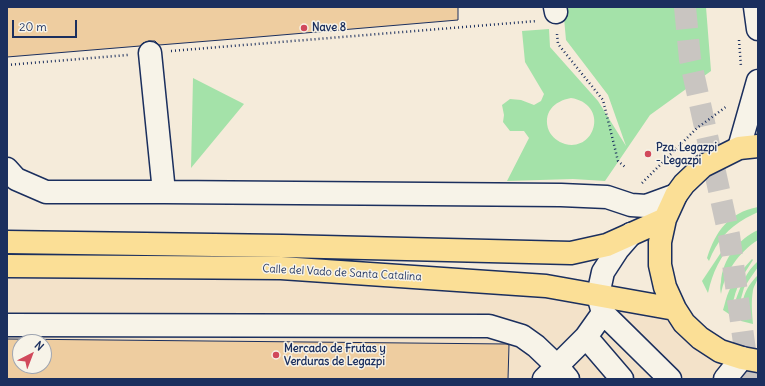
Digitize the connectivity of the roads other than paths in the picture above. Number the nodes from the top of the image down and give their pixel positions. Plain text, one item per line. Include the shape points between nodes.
1 (755, 7) edge
2 (758, 29) edge
3 (150, 53) road end
4 (758, 82) edge
5 (749, 147) edge
6 (7, 169) edge
7 (164, 192) junction
8 (676, 195) junction
9 (665, 219) junction
10 (631, 234) junction
11 (7, 242) edge
12 (7, 266) edge
13 (601, 304) junction
14 (675, 309) junction
15 (7, 325) edge
16 (586, 337) junction
17 (752, 364) edge
18 (557, 375) edge
19 (622, 379) edge
20 (670, 379) edge
21 (725, 379) edge

1 - 2 street
3 - 7 street
4 - 5 street
5 - 8 main road via 703,166
6 - 7 street via 16,179 46,192
7 - 8 street via 607,196 631,205 646,206
8 - 9 main road
9 - 10 main road, Calle del Vado de Santa Catalina
9 - 14 main road via 660,242 660,265 665,287
10 - 11 main road, Calle del Vado de Santa Catalina via 607,245 571,253
10 - 13 street via 603,272
12 - 13 main road, Calle del Vado de Santa Catalina via 281,268 546,286
13 - 14 main road, Calle del Vado de Santa Catalina
13 - 16 street
13 - 20 street
14 - 17 main road via 684,323 700,338 720,351
15 - 18 street via 489,326 522,336 536,346
16 - 18 street
16 - 19 street
17 - 21 street

